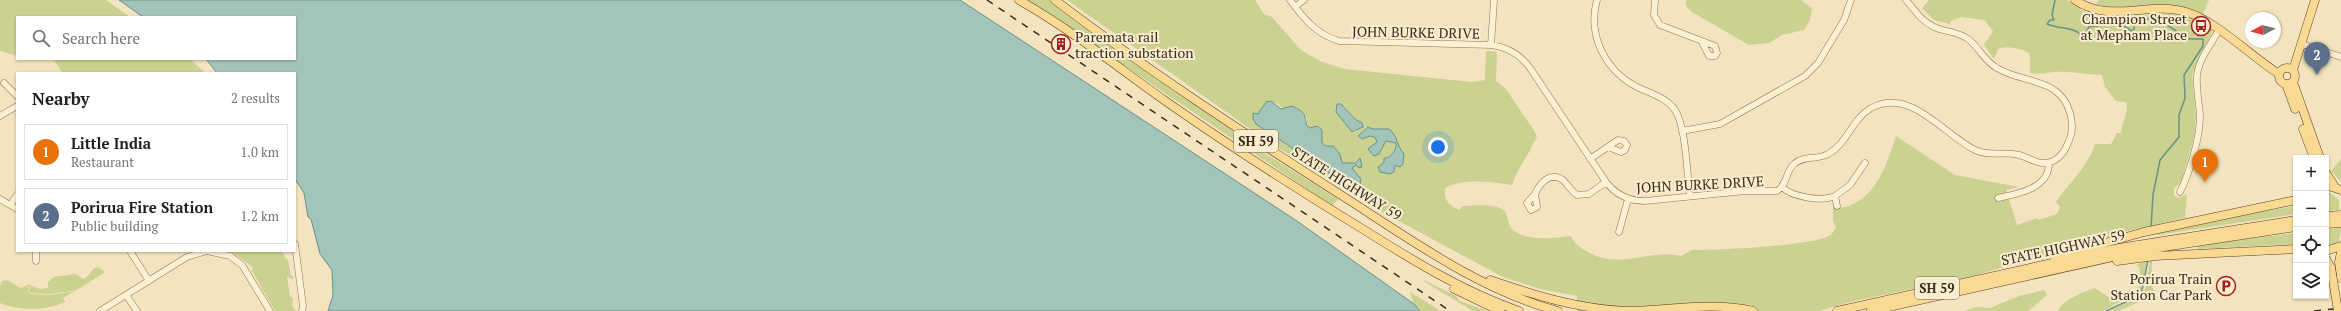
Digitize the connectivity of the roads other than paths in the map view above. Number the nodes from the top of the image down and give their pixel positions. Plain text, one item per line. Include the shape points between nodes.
1 (1020, 0) edge
2 (1055, 0) edge
3 (1290, 0) edge
4 (1304, 0) edge
5 (1494, 0) edge
6 (1597, 0) edge
7 (1655, 0) edge
8 (1851, 0) edge
9 (1906, 0) edge
10 (2075, 0) edge
11 (2315, 0) edge
12 (1295, 7) junction
13 (2218, 30) junction
14 (1702, 42) dead end
15 (2302, 44) junction
16 (1491, 45) junction
17 (2341, 57) edge
18 (2294, 70) junction
19 (2279, 74) junction
20 (4, 83) dead end
21 (2290, 83) junction
22 (16, 95) edge
23 (16, 107) edge
24 (0, 116) edge
25 (1682, 131) junction
26 (1608, 148) dead end
27 (2313, 155) edge
28 (2319, 155) edge
29 (1590, 159) junction
30 (1865, 163) dead end
31 (2049, 163) junction
32 (2329, 177) edge
33 (1606, 182) junction
34 (2329, 186) edge
35 (1782, 187) junction
36 (2339, 189) edge
37 (2180, 192) dead end
38 (1535, 194) dead end
39 (16, 196) edge
40 (1690, 196) junction
41 (1835, 196) junction
42 (0, 198) edge
43 (1998, 198) dead end
44 (1628, 199) junction
45 (2293, 201) edge
46 (11, 204) junction
47 (1837, 206) dead end
48 (16, 208) edge
49 (2341, 215) edge
50 (2329, 216) edge
51 (2293, 221) edge
52 (2341, 223) edge
53 (2329, 224) edge
54 (2293, 227) edge
55 (1618, 232) dead end
56 (2341, 246) edge
57 (2156, 248) junction
58 (2293, 249) edge
59 (2144, 250) junction
60 (2329, 250) edge
61 (36, 252) edge
62 (131, 252) edge
63 (296, 252) edge
64 (2341, 252) edge
65 (36, 261) dead end
66 (2329, 262) edge
67 (2335, 267) junction
68 (2038, 269) junction
69 (1464, 272) junction
70 (1437, 274) junction
71 (2341, 278) edge
72 (149, 281) junction
73 (126, 295) junction
74 (100, 311) edge
75 (137, 311) edge
76 (270, 311) edge
77 (302, 311) edge
78 (1500, 311) edge
79 (1519, 311) edge
80 (1558, 311) edge
81 (1752, 311) edge
82 (1837, 311) edge
83 (1871, 311) edge
84 (2338, 311) edge

1 - 70 main road, SH 59 via 1237,150
2 - 69 main road, STATE HIGHWAY 59 / SH 59 via 1252,138
3 - 12 street, JOHN BURKE DRIVE
4 - 12 street
5 - 16 street
6 - 25 street via 1595,30 1606,60 1624,80 1668,102 1676,112
7 - 14 street via 1654,15 1660,26
8 - 25 street via 1844,20 1818,63 1806,76 1726,121 1711,127
9 - 31 street via 1918,16 1929,24 1958,33 1972,42 1989,63 1999,70 2042,83 2060,94 2071,114 2071,135 2064,152
10 - 13 main road via 2094,10 2105,12 2163,9 2184,11
11 - 15 main road
12 - 16 street, JOHN BURKE DRIVE via 1316,30 1342,42
13 - 19 main road
13 - 37 street via 2197,74 2200,116 2198,132 2187,178
15 - 17 street
15 - 18 main road
16 - 29 street, JOHN BURKE DRIVE via 1510,50 1527,64
18 - 19 main road via 2286,68
18 - 21 main road via 2296,76
19 - 21 main road via 2281,81
20 - 22 street
21 - 27 main road
21 - 28 main road
23 - 24 street
25 - 40 street
26 - 29 street
29 - 33 street, JOHN BURKE DRIVE
30 - 41 street via 1850,185
31 - 35 street, JOHN BURKE DRIVE via 2036,162 2017,154 1979,151 1922,113 1900,104 1887,104 1872,108 1860,117 1828,154 1795,163
31 - 43 street via 2048,170 2030,190 2019,195
32 - 36 main road
33 - 38 street via 1589,194 1577,195 1563,181 1550,177 1542,181
33 - 44 street, JOHN BURKE DRIVE via 1618,194
34 - 36 main road
35 - 40 street, JOHN BURKE DRIVE via 1771,193 1750,191
35 - 41 street via 1792,194 1823,198
39 - 46 street
40 - 44 street, JOHN BURKE DRIVE via 1646,201
41 - 47 street
42 - 46 street
44 - 55 street
45 - 68 main road via 2158,228 2070,252 2044,261
46 - 48 street
49 - 50 main road
51 - 57 main road, STATE HIGHWAY 59 / SH 59
52 - 53 main road
54 - 57 main road, STATE HIGHWAY 59 / SH 59
56 - 60 main road
57 - 58 main road
57 - 59 main road
57 - 59 main road, STATE HIGHWAY 59 / SH 59
59 - 68 main road, STATE HIGHWAY 59 / SH 59
59 - 68 main road
61 - 65 street
62 - 72 street
63 - 77 street
64 - 67 main road
66 - 67 main road
67 - 71 main road
67 - 84 main road, bridge
68 - 82 main road, STATE HIGHWAY 59 / SH 59
68 - 83 main road, STATE HIGHWAY 59 / SH 59
69 - 80 main road, STATE HIGHWAY 59 / SH 59 via 1511,295
69 - 81 main road via 1545,299 1584,307 1656,311 1726,307
70 - 78 main road via 1447,286
70 - 79 main road, SH 59 via 1487,299
72 - 73 street
72 - 76 street via 198,252 220,252 242,265
73 - 74 street
73 - 75 street

